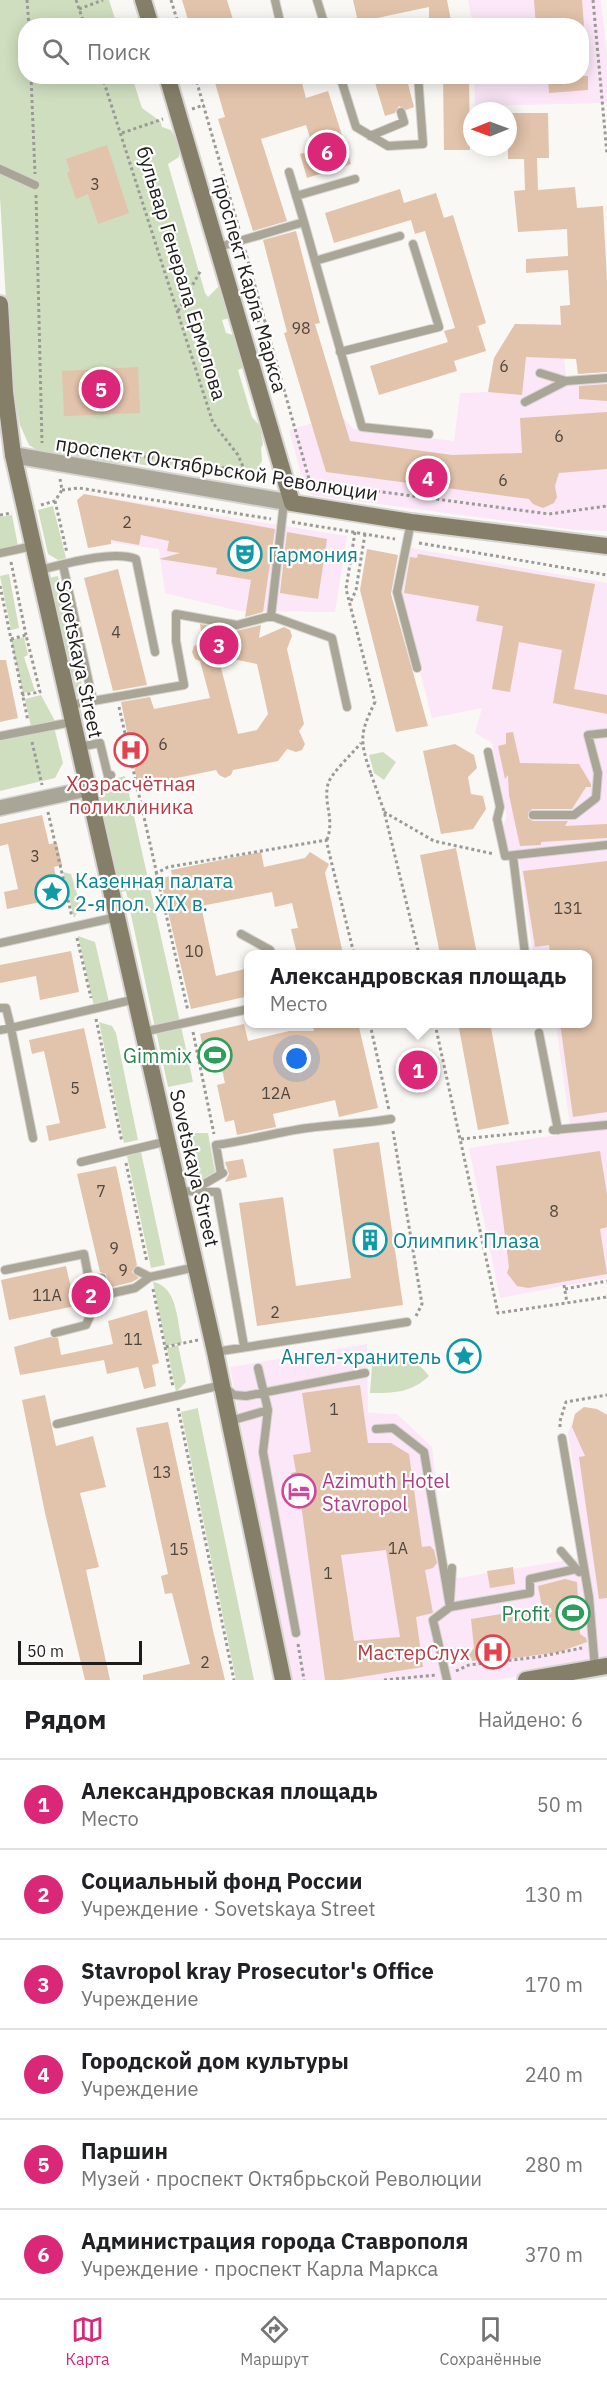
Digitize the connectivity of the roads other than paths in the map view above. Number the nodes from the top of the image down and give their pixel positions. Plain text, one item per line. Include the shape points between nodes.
1 (143, 0) edge
2 (275, 0) edge
3 (317, 0) edge
4 (149, 18) edge
5 (279, 18) edge
6 (323, 18) edge
7 (169, 84) edge
8 (343, 84) edge
9 (419, 84) edge
10 (401, 112) dead end
11 (370, 135) junction
12 (0, 169) edge
13 (289, 172) dead end
14 (355, 179) dead end
15 (35, 185) road end
16 (296, 196) junction
17 (304, 222) junction
18 (400, 236) dead end
19 (413, 244) dead end
20 (219, 247) junction
21 (315, 261) junction
22 (0, 304) edge
23 (340, 352) junction
24 (540, 373) dead end
25 (607, 378) edge
26 (566, 381) junction
27 (525, 402) dead end
28 (429, 434) dead end
29 (7, 453) edge
30 (288, 503) junction
31 (411, 522) junction
32 (35, 546) junction
33 (607, 546) edge
34 (0, 553) edge
35 (66, 564) junction
36 (40, 570) junction
37 (271, 616) junction
38 (155, 652) dead end
39 (417, 668) dead end
40 (93, 701) junction
41 (68, 705) junction
42 (347, 707) dead end
43 (72, 722) junction
44 (607, 733) edge
45 (0, 736) edge
46 (78, 748) junction
47 (488, 752) dead end
48 (111, 775) dead end
49 (87, 789) junction
50 (0, 808) edge
51 (533, 815) dead end
52 (607, 845) edge
53 (509, 856) junction
54 (117, 917) junction
55 (241, 934) dead end
56 (0, 943) edge
57 (270, 950) edge
58 (524, 950) edge
59 (136, 999) junction
60 (0, 1008) edge
61 (244, 1010) edge
62 (11, 1028) junction
63 (0, 1030) edge
64 (143, 1032) junction
65 (538, 1033) dead end
66 (391, 1119) road end
67 (607, 1125) edge
68 (33, 1138) dead end
69 (168, 1141) junction
70 (81, 1162) dead end
71 (185, 1191) junction
72 (196, 1267) junction
73 (5, 1270) dead end
74 (138, 1271) dead end
75 (150, 1277) junction
76 (102, 1278) dead end
77 (407, 1322) dead end
78 (55, 1333) dead end
79 (244, 1346) junction
80 (215, 1352) junction
81 (258, 1368) dead end
82 (365, 1373) dead end
83 (222, 1385) junction
84 (264, 1393) junction
85 (268, 1410) junction
86 (230, 1421) junction
87 (57, 1424) dead end
88 (376, 1430) dead end
89 (562, 1438) road end
90 (561, 1551) dead end
91 (452, 1568) dead end
92 (576, 1569) junction
93 (586, 1580) junction
94 (450, 1607) junction
95 (296, 1633) road end
96 (601, 1667) edge
97 (447, 1678) edge
98 (284, 1680) edge
99 (526, 1680) edge

1 - 4 main road
2 - 5 lane
3 - 6 lane
7 - 20 main road, проспект Карла Маркса
8 - 11 lane via 356,127
9 - 11 lane via 423,144 388,146
10 - 11 lane via 404,122
12 - 15 lane
13 - 16 lane
14 - 16 lane
16 - 17 lane
17 - 20 lane
17 - 21 lane
18 - 21 lane
19 - 23 lane via 439,327
20 - 30 main road, проспект Карла Маркса via 284,476
21 - 23 lane
22 - 29 main road
23 - 28 lane via 362,427
24 - 26 lane
25 - 26 lane
26 - 27 lane
29 - 30 street, проспект Октябрьской Революции
29 - 32 main road, Sovetskaya Street
30 - 31 main road, проспект Октябрьской Революции
30 - 37 lane via 282,521
31 - 33 main road, проспект Октябрьской Революции
31 - 39 lane via 397,592
32 - 34 lane
32 - 36 main road, Sovetskaya Street
35 - 36 lane
35 - 38 lane via 128,556 136,559
35 - 40 lane
36 - 41 main road, Sovetskaya Street
37 - 40 lane via 237,625 176,614 176,641 184,685
37 - 42 lane via 332,638
40 - 41 lane
41 - 43 main road, Sovetskaya Street
43 - 45 lane
43 - 46 main road, Sovetskaya Street
44 - 51 lane via 588,735 598,772 596,798 574,815
46 - 48 lane via 100,743 108,776
46 - 49 main road, Sovetskaya Street
47 - 53 lane via 500,807 497,819
49 - 50 street
49 - 54 main road, Sovetskaya Street
52 - 53 lane
53 - 58 lane
54 - 56 lane
54 - 59 main road, Sovetskaya Street
55 - 57 lane
59 - 62 lane
59 - 64 main road, Sovetskaya Street
60 - 62 lane via 6,1008
61 - 64 lane
62 - 63 lane
62 - 68 lane
64 - 69 main road, Sovetskaya Street via 166,1111
65 - 67 lane via 555,1130
66 - 71 lane via 308,1128 216,1145 222,1173
69 - 70 lane
69 - 71 main road, Sovetskaya Street
71 - 72 main road, Sovetskaya Street
71 - 79 lane via 217,1192
72 - 75 lane
72 - 80 main road, Sovetskaya Street
73 - 76 lane via 84,1254 89,1280
74 - 75 lane
75 - 78 lane via 135,1287 99,1296 86,1325
77 - 79 lane
79 - 80 lane
80 - 83 main road, Sovetskaya Street
81 - 84 lane
82 - 84 lane
83 - 84 lane via 234,1395
83 - 86 main road, Sovetskaya Street
83 - 87 lane
84 - 85 lane
85 - 86 lane
85 - 95 lane via 263,1452
86 - 98 main road, Sovetskaya Street
88 - 94 lane via 393,1428 424,1452
89 - 93 lane
90 - 92 lane
91 - 94 lane
92 - 93 lane
92 - 94 lane via 530,1580 530,1593
93 - 96 lane via 592,1645
94 - 97 lane via 434,1620
96 - 99 main road

